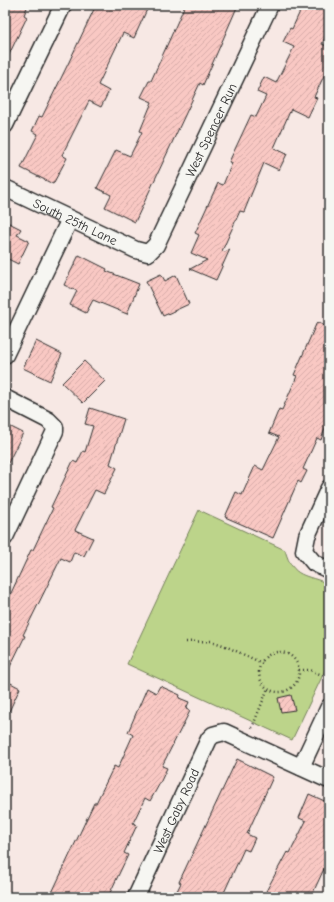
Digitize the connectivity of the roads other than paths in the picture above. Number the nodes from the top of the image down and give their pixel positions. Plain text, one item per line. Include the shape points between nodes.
1 (63, 5) edge
2 (270, 5) edge
3 (5, 125) edge
4 (5, 188) edge
5 (70, 219) junction
6 (148, 252) joint
7 (5, 355) edge
8 (5, 398) edge
9 (329, 488) edge
10 (5, 537) edge
11 (329, 570) edge
12 (329, 707) edge
13 (301, 767) junction
14 (329, 780) edge
15 (136, 897) edge

1 - 3 street
2 - 6 street, West Spencer Run via 156,245
4 - 5 street, South 25th Lane
5 - 6 street, South 25th Lane via 136,250
5 - 7 street
8 - 10 street via 48,420 55,427 54,437
9 - 11 street via 307,536 304,551 314,563
12 - 13 street
13 - 14 street
13 - 15 street, West Gaby Road via 224,732 213,735

